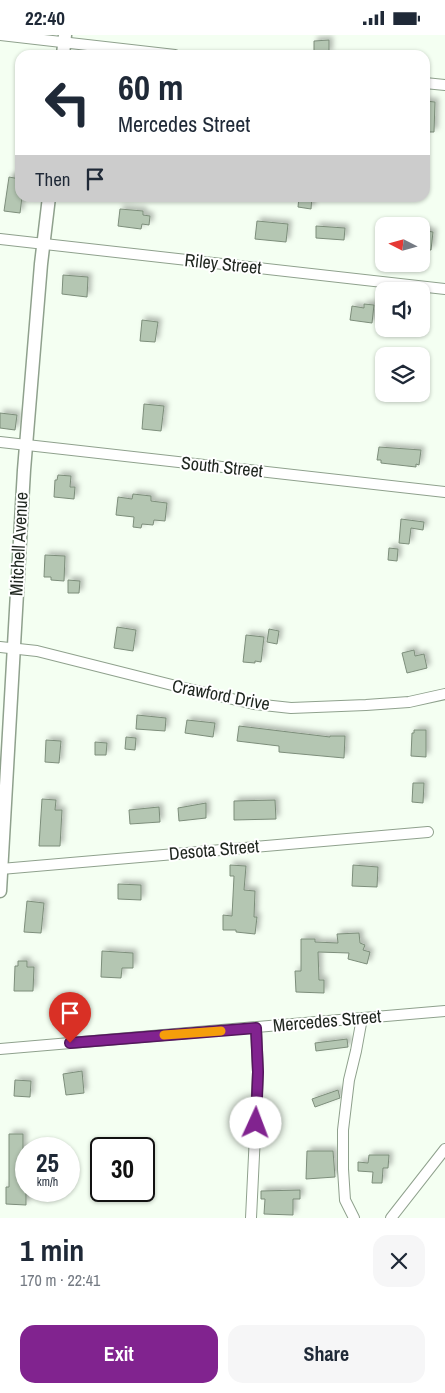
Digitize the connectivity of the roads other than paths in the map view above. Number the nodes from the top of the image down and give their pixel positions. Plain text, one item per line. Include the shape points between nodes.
1 (0, 35) edge
2 (64, 44) edge
3 (125, 50) edge
4 (430, 84) edge
5 (445, 85) edge
6 (48, 202) edge
7 (0, 239) edge
8 (44, 244) junction
9 (445, 289) edge
10 (0, 442) edge
11 (26, 445) junction
12 (445, 491) edge
13 (0, 647) edge
14 (13, 648) junction
15 (445, 694) edge
16 (428, 832) dead end
17 (1, 869) edge
18 (0, 891) edge
19 (445, 1011) edge
20 (362, 1018) junction
21 (256, 1028) junction
22 (0, 1049) edge
23 (445, 1149) edge
24 (251, 1218) edge
25 (354, 1218) edge
26 (391, 1218) edge

1 - 2 street
2 - 3 street
4 - 5 street
6 - 8 street, Mitchell Avenue
7 - 8 street, Riley Street
8 - 9 street, Riley Street
8 - 11 street, Mitchell Avenue
10 - 11 street, South Street
11 - 12 street, South Street
11 - 14 street, Mitchell Avenue
13 - 14 street, Crawford Drive
14 - 15 street, Crawford Drive via 37,651 245,702 291,708 424,700
14 - 17 street, Mitchell Avenue
16 - 17 street, Desota Street
17 - 18 street, Mitchell Avenue
19 - 20 street, Mercedes Street
20 - 21 street, Mercedes Street
20 - 25 street via 348,1081 343,1130 345,1200
21 - 22 street, Mercedes Street
21 - 24 street via 258,1081
23 - 26 street

